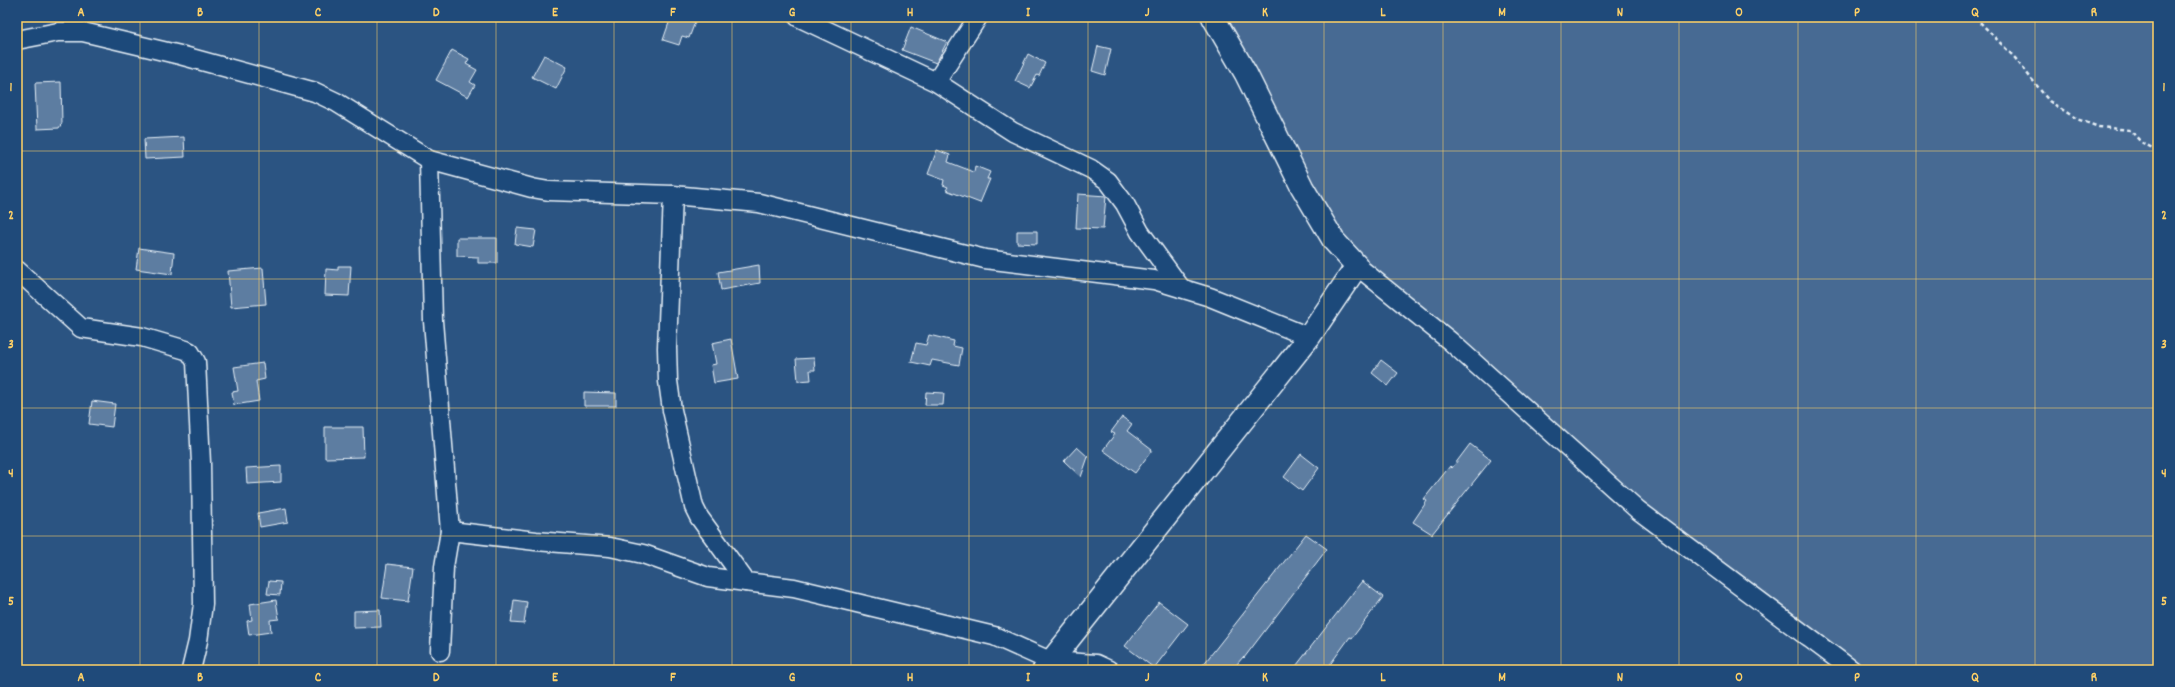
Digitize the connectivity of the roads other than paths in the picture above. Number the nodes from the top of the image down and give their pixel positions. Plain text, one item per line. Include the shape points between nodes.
1 (798, 17) edge
2 (978, 17) edge
3 (1213, 17) edge
4 (17, 40) edge
5 (936, 82) junction
6 (429, 160) junction
7 (673, 195) junction
8 (1357, 266) junction
9 (17, 270) edge
10 (1181, 288) junction
11 (1309, 336) junction
12 (450, 531) junction
13 (746, 582) junction
14 (440, 651) dead end
15 (1047, 666) edge
16 (191, 670) edge
17 (1109, 670) edge
18 (1852, 670) edge

1 - 5 street
2 - 5 street
3 - 8 street via 1246,74 1302,187 1334,241
4 - 6 street via 58,32 83,32 316,92
5 - 10 street via 1013,132 1091,169 1108,182 1125,204 1140,232
6 - 7 street via 549,191
6 - 12 street via 433,321
7 - 10 street via 759,202 985,259 1154,280
7 - 13 street via 667,348 672,410 697,512
8 - 11 street
8 - 18 street via 1450,341 1638,510
9 - 16 street via 81,328 142,337 186,350 196,362 201,462 203,604
10 - 11 street
11 - 15 street
12 - 13 street via 536,542 610,547 643,554 708,577
12 - 14 street via 444,567
13 - 15 street via 794,588 994,636
15 - 17 street via 1096,664

